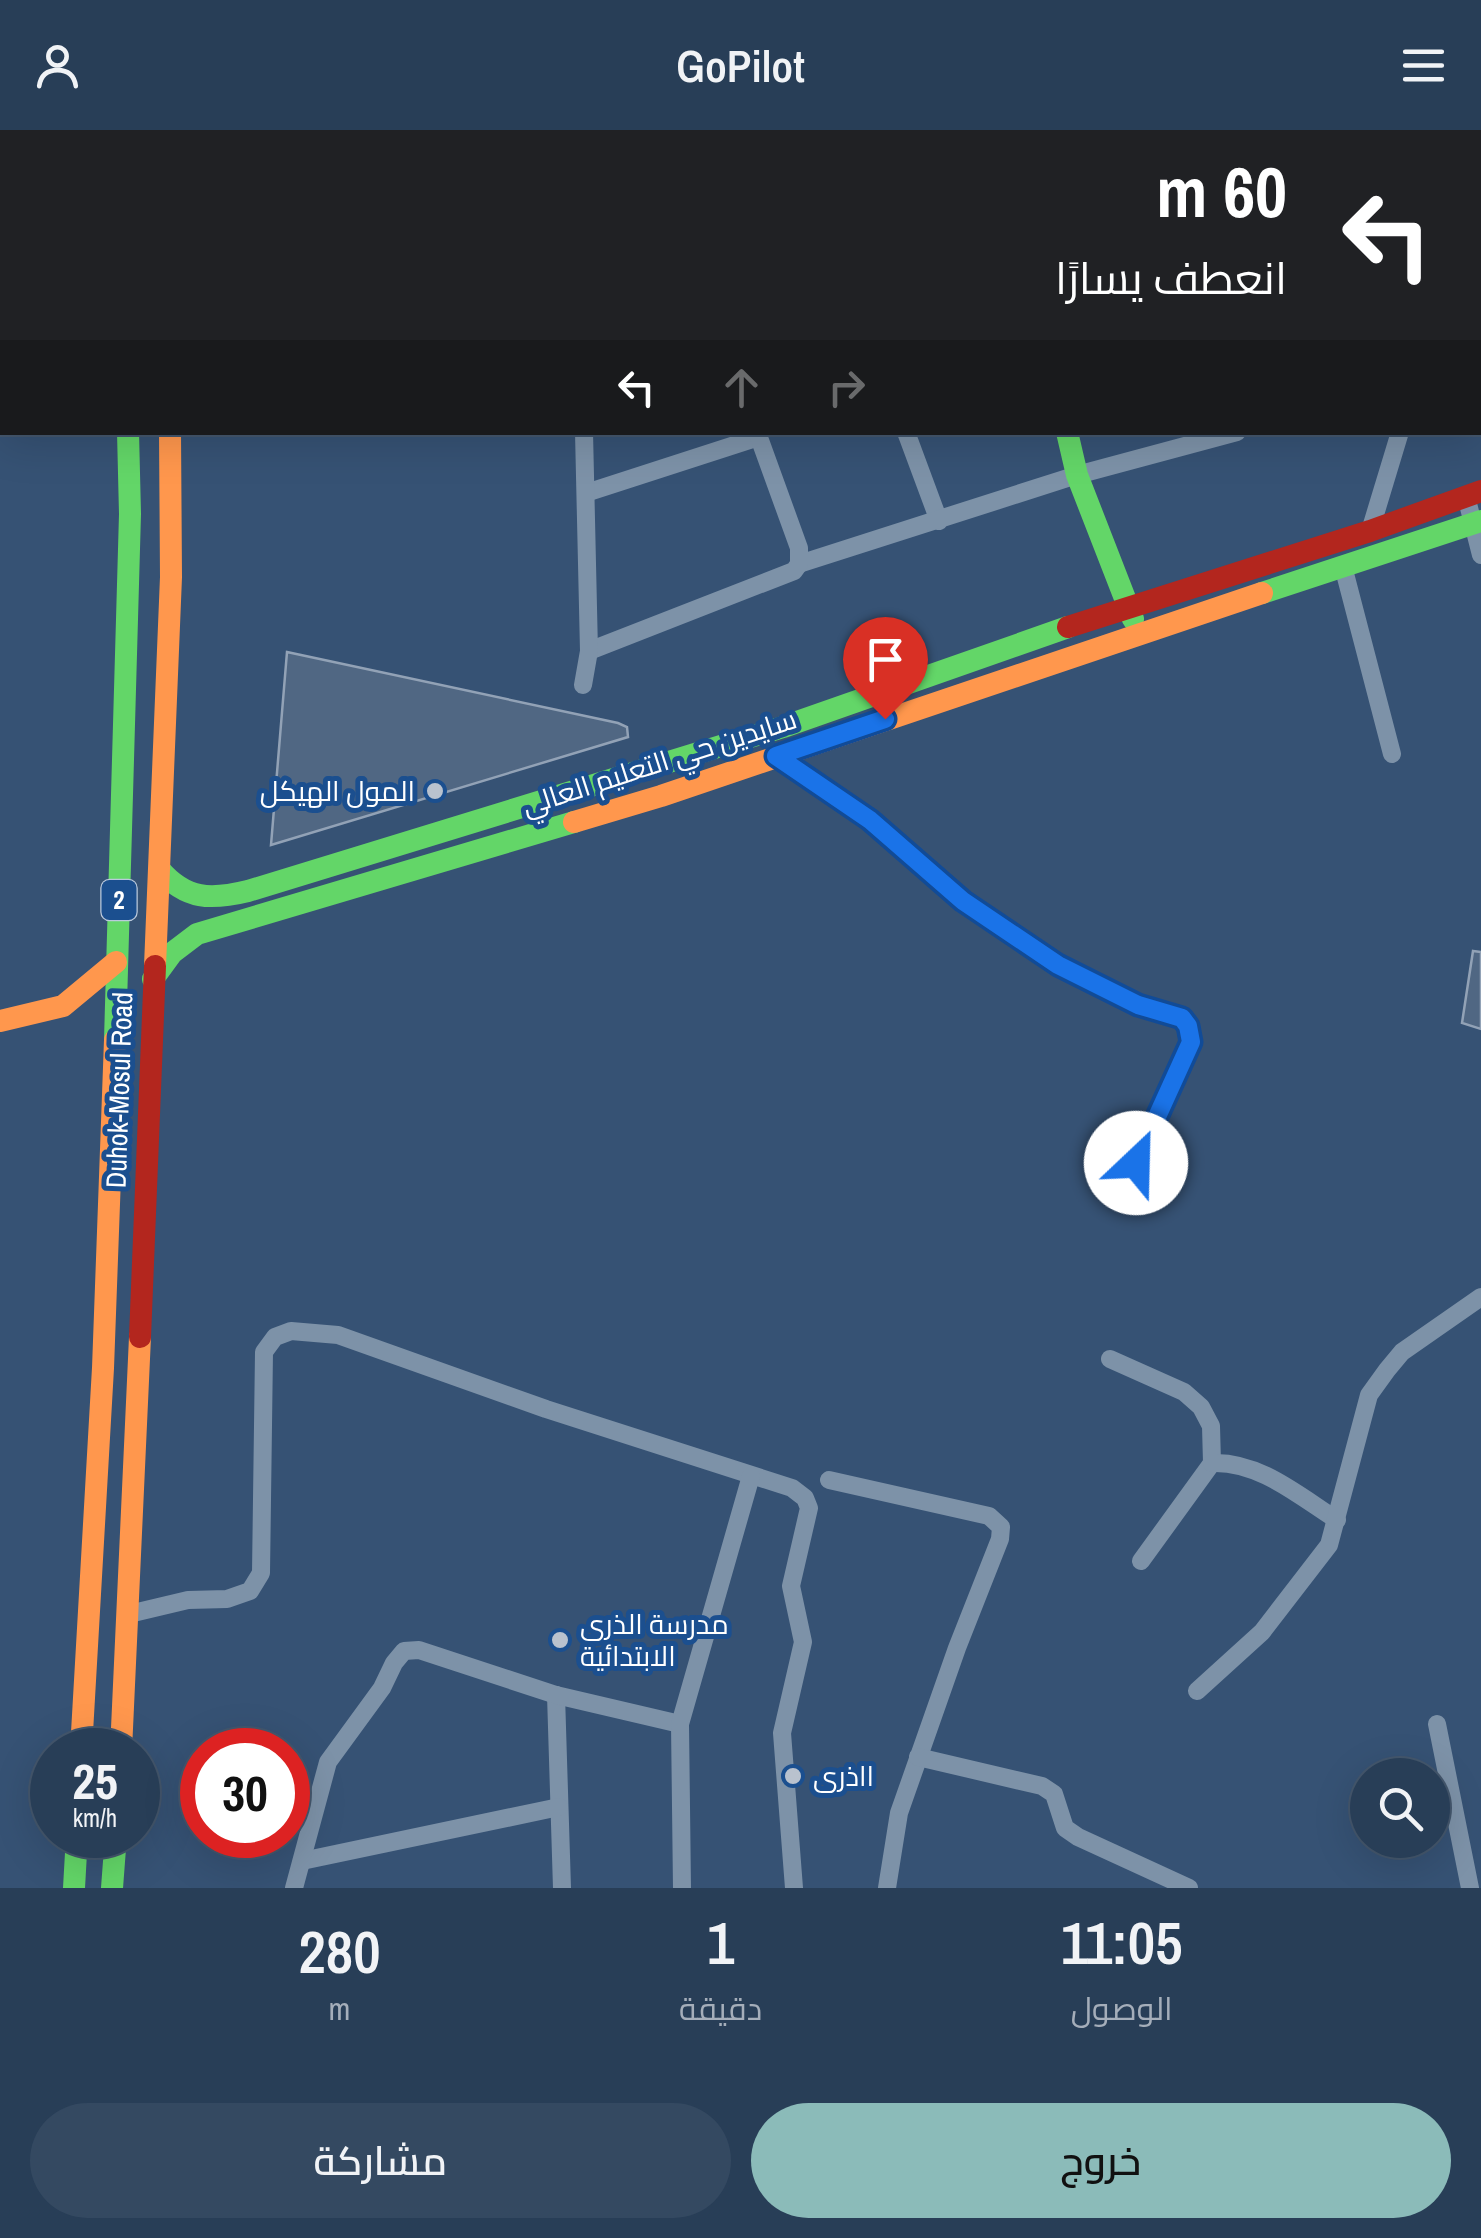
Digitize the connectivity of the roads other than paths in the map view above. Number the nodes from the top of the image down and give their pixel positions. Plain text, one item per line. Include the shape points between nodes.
1 (128, 435) edge
2 (170, 435) edge
3 (584, 435) edge
4 (756, 435) edge
5 (907, 435) edge
6 (1068, 435) edge
7 (1399, 435) edge
8 (1215, 436) edge
9 (1076, 475) junction
10 (586, 493) junction
11 (1473, 493) edge
12 (939, 521) junction
13 (1477, 522) edge
14 (1370, 531) junction
15 (1481, 556) edge
16 (799, 564) junction
17 (1343, 566) junction
18 (1128, 606) junction
19 (1138, 633) junction
20 (589, 651) junction
21 (584, 685) dead end
22 (1392, 754) dead end
23 (776, 756) junction
24 (160, 870) junction
25 (116, 962) junction
26 (153, 979) junction
27 (0, 1020) edge
28 (1136, 1163) dead end
29 (1481, 1298) edge
30 (1110, 1359) dead end
31 (1212, 1463) junction
32 (751, 1476) junction
33 (828, 1480) dead end
34 (1337, 1520) junction
35 (1141, 1561) dead end
36 (129, 1614) junction
37 (1197, 1691) dead end
38 (556, 1694) junction
39 (680, 1724) junction
40 (1436, 1724) dead end
41 (82, 1728) edge
42 (122, 1728) edge
43 (918, 1757) junction
44 (559, 1808) junction
45 (76, 1858) edge
46 (114, 1858) edge
47 (302, 1861) junction
48 (74, 1888) edge
49 (112, 1888) edge
50 (294, 1888) edge
51 (562, 1888) edge
52 (682, 1888) edge
53 (794, 1888) edge
54 (887, 1888) edge
55 (1189, 1888) edge
56 (1470, 1888) edge

1 - 25 main road, Duhok-Mosul Road / 2
2 - 24 main road, Duhok-Mosul Road / 2
3 - 10 street
4 - 10 street
4 - 16 street via 799,548
5 - 12 street
6 - 9 main road
7 - 14 street
8 - 9 street
9 - 12 street
9 - 18 main road
10 - 20 street
11 - 13 street
11 - 14 main road, سايدين حي التعليم العالي
12 - 16 street
13 - 15 street
13 - 17 main road, سايدين حي التعليم العالي
14 - 18 main road, سايدين حي التعليم العالي
16 - 20 street
17 - 19 main road, سايدين حي التعليم العالي
17 - 22 street
18 - 19 main road
18 - 24 main road, سايدين حي التعليم العالي via 783,727 263,888 208,899 179,891
19 - 23 main road, سايدين حي التعليم العالي
20 - 21 street
23 - 26 main road, سايدين حي التعليم العالي via 197,934 162,960
23 - 28 street via 870,820 963,901 1058,965 1138,1005 1182,1018 1191,1042
24 - 26 main road, Duhok-Mosul Road / 2
25 - 27 main road via 63,1006
25 - 41 main road, Duhok-Mosul Road / 2
26 - 36 main road, Duhok-Mosul Road / 2
29 - 34 street via 1402,1352 1369,1395
30 - 31 street via 1184,1392 1201,1407 1211,1426
31 - 34 street via 1263,1474
31 - 35 street
32 - 36 street via 338,1335 292,1331 275,1337 264,1352 261,1573 250,1591 227,1599
32 - 39 street
32 - 53 street via 792,1488 809,1508 791,1586 803,1642 782,1733
33 - 43 street via 990,1516 1001,1527
34 - 37 street via 1314,1567 1262,1632
36 - 42 main road, Duhok-Mosul Road / 2
38 - 39 street
38 - 44 street
38 - 47 street via 419,1650 404,1651 328,1762
39 - 52 street
40 - 56 street
43 - 54 street via 898,1813
43 - 55 street via 1042,1786 1054,1794 1065,1828
44 - 47 street
44 - 51 street
45 - 48 main road
46 - 49 main road
47 - 50 street

